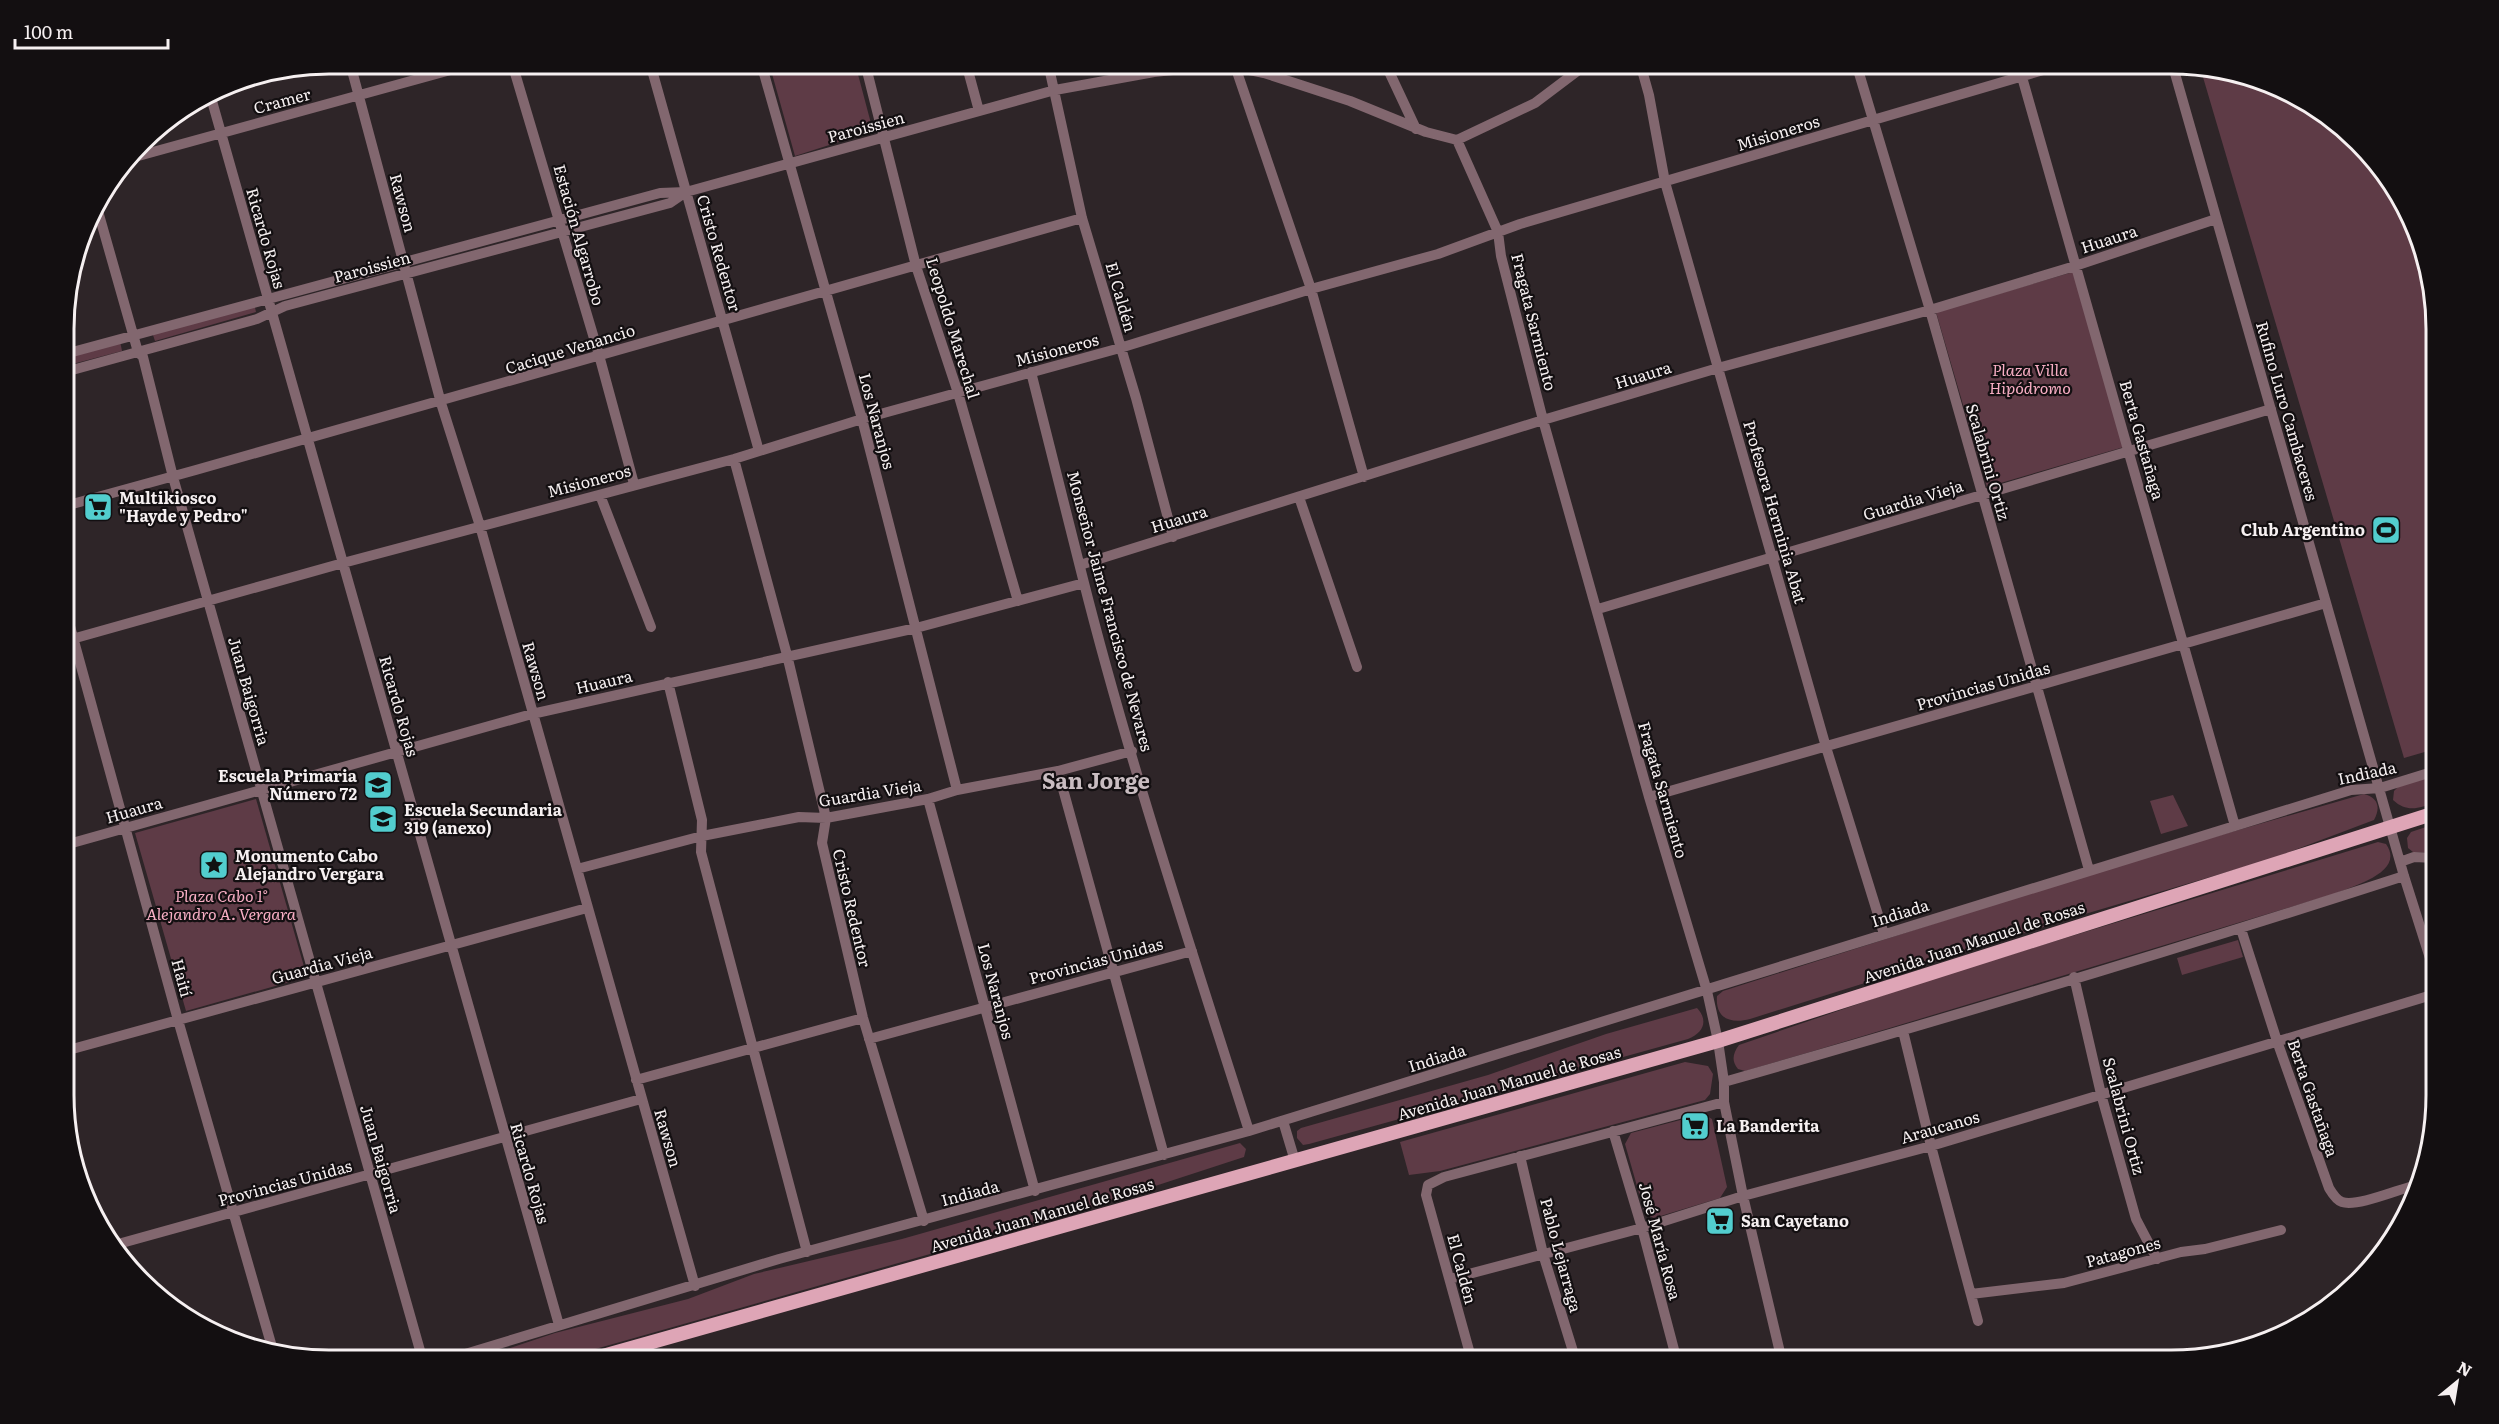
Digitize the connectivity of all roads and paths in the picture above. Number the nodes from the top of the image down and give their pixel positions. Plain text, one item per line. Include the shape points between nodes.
1 (353, 74) edge
2 (436, 74) edge
3 (515, 74) edge
4 (653, 74) edge
5 (763, 74) edge
6 (868, 74) edge
7 (969, 74) edge
8 (1051, 74) edge
9 (1143, 74) edge
10 (1237, 74) edge
11 (1267, 74) edge
12 (1390, 74) edge
13 (1573, 74) edge
14 (1643, 74) edge
15 (1859, 74) edge
16 (2021, 74) edge
17 (2032, 74) edge
18 (2175, 74) edge
19 (2022, 77) junction
20 (1055, 90) junction
21 (359, 95) junction
22 (212, 102) edge
23 (979, 111) junction
24 (1873, 120) junction
25 (1416, 129) junction
26 (221, 133) junction
27 (885, 137) junction
28 (1458, 140) junction
29 (142, 155) edge
30 (789, 164) junction
31 (1665, 182) junction
32 (686, 192) junction
33 (100, 217) edge
34 (1082, 218) junction
35 (2216, 219) junction
36 (560, 227) junction
37 (1498, 232) junction
38 (916, 266) junction
39 (2075, 266) junction
40 (405, 268) junction
41 (1311, 289) junction
42 (826, 291) junction
43 (267, 299) junction
44 (1930, 310) junction
45 (271, 312) junction
46 (722, 320) junction
47 (133, 335) junction
48 (1120, 348) junction
49 (74, 351) edge
50 (138, 352) junction
51 (599, 355) junction
52 (1718, 368) junction
53 (74, 370) edge
54 (1031, 372) junction
55 (958, 393) junction
56 (441, 403) junction
57 (2271, 409) junction
58 (862, 419) junction
59 (1543, 420) junction
60 (306, 440) junction
61 (759, 451) junction
62 (2130, 451) junction
63 (734, 459) junction
64 (173, 477) junction
65 (1364, 477) junction
66 (634, 484) junction
67 (600, 495) junction
68 (1981, 495) junction
69 (1299, 497) junction
70 (74, 504) edge
71 (480, 526) junction
72 (1173, 537) junction
73 (1772, 557) junction
74 (344, 563) junction
75 (1080, 565) junction
76 (1084, 583) junction
77 (208, 601) junction
78 (1018, 601) junction
79 (2326, 603) junction
80 (1598, 609) junction
81 (651, 627) dead end
82 (916, 628) junction
83 (74, 639) edge
84 (2183, 644) junction
85 (74, 653) edge
86 (787, 655) junction
87 (1357, 667) dead end
88 (668, 682) junction
89 (2035, 686) junction
90 (532, 714) junction
91 (1826, 747) junction
92 (1132, 751) junction
93 (397, 752) junction
94 (1058, 771) junction
95 (2426, 774) edge
96 (2380, 788) junction
97 (957, 789) junction
98 (261, 790) junction
99 (1649, 797) junction
100 (928, 800) junction
101 (2426, 816) edge
102 (826, 818) junction
103 (2235, 826) junction
104 (2391, 827) junction
105 (126, 828) junction
106 (702, 836) junction
107 (74, 842) edge
108 (2426, 858) edge
109 (2400, 862) junction
110 (577, 869) junction
111 (2089, 870) junction
112 (2404, 876) junction
113 (587, 908) junction
114 (2241, 929) junction
115 (1884, 934) junction
116 (452, 945) junction
117 (2426, 946) edge
118 (1192, 951) junction
119 (1113, 972) junction
120 (2074, 977) junction
121 (316, 983) junction
122 (1707, 991) junction
123 (2426, 997) edge
124 (985, 1007) junction
125 (863, 1018) junction
126 (178, 1020) junction
127 (1902, 1031) junction
128 (869, 1039) junction
129 (1718, 1041) junction
130 (2277, 1041) junction
131 (753, 1048) junction
132 (74, 1049) edge
133 (636, 1080) junction
134 (1724, 1082) junction
135 (2101, 1094) junction
136 (641, 1099) junction
137 (1724, 1102) junction
138 (1283, 1121) junction
139 (1249, 1131) junction
140 (1613, 1131) junction
141 (504, 1138) junction
142 (1930, 1146) junction
143 (1164, 1155) junction
144 (1520, 1156) junction
145 (1295, 1161) junction
146 (370, 1175) junction
147 (2408, 1187) edge
148 (1035, 1191) junction
149 (1743, 1196) junction
150 (234, 1212) junction
151 (924, 1221) junction
152 (1642, 1228) junction
153 (2281, 1230) dead end
154 (121, 1243) edge
155 (807, 1252) junction
156 (1543, 1254) junction
157 (2157, 1259) junction
158 (1450, 1279) junction
159 (695, 1286) junction
160 (1971, 1294) junction
161 (1978, 1320) dead end
162 (559, 1325) junction
163 (271, 1344) edge
164 (420, 1350) edge
165 (478, 1350) edge
166 (632, 1350) edge
167 (1469, 1350) edge
168 (1573, 1350) edge
169 (1674, 1350) edge
170 (1780, 1350) edge

1 - 21 street, Rawson
2 - 21 street, Cramer
3 - 36 street, Estación Algarrobo
4 - 32 street, Cristo Redentor
5 - 30 street, Los Naranjos
6 - 27 street, Leopoldo Marechal
7 - 23 street
8 - 20 street, El Caldén
9 - 20 street, Paroissien
10 - 41 street
11 - 25 street, Paroissien via 1340,97
12 - 25 street
13 - 28 street via 1535,103
14 - 31 street, Profesora Herminia Abat
15 - 24 street, Scalabrini Ortiz
16 - 19 street, Berta Gastañaga
17 - 19 street, Misioneros
18 - 35 street, Rufino Luro Cambaceres
19 - 24 street, Misioneros
19 - 39 street, Berta Gastañaga
20 - 23 street, Paroissien
20 - 34 street, El Caldén
21 - 26 street, Cramer
21 - 40 street, Rawson
22 - 26 street, Ricardo Rojas
23 - 27 street, Paroissien
24 - 31 street, Misioneros
24 - 44 street, Scalabrini Ortiz
25 - 28 street, Paroissien
26 - 29 street, Cramer
26 - 43 street, Ricardo Rojas
27 - 30 street, Paroissien
27 - 38 street, Leopoldo Marechal
28 - 37 street, Fragata Sarmiento
30 - 32 street, Paroissien
30 - 42 street, Los Naranjos
31 - 37 street, Misioneros
31 - 52 street, Profesora Herminia Abat
32 - 36 street, Paroissien via 670,203
32 - 46 street, Cristo Redentor
33 - 47 street, Juan Baigorria
34 - 38 street, Cacique Venancio
34 - 48 street, El Caldén
35 - 39 street, Huaura
35 - 57 street, Rufino Luro Cambaceres
36 - 40 street, Paroissien
36 - 51 street, Estación Algarrobo
37 - 41 street, Misioneros via 1438,254
37 - 59 street, Fragata Sarmiento
38 - 42 street, Cacique Venancio
38 - 55 street, Leopoldo Marechal
39 - 44 street, Huaura
39 - 62 street, Berta Gastañaga
40 - 43 street, Paroissien
40 - 45 street, Paroissien
40 - 56 street, Rawson
41 - 48 street, Misioneros
41 - 65 street
42 - 46 street, Cacique Venancio
42 - 58 street, Los Naranjos
43 - 45 street, Ricardo Rojas
43 - 47 street, Paroissien
44 - 52 street, Huaura
44 - 68 street, Scalabrini Ortiz
45 - 50 street, Paroissien
45 - 60 street, Ricardo Rojas
46 - 51 street, Cacique Venancio
46 - 61 street, Cristo Redentor
47 - 49 street, Paroissien
47 - 50 street, Juan Baigorria
48 - 54 street, Misioneros
48 - 72 street, El Caldén
50 - 53 street, Paroissien
50 - 64 street, Juan Baigorria via 143,357
51 - 56 street, Cacique Venancio
51 - 66 street, Estación Algarrobo
52 - 59 street, Huaura
52 - 73 street, Profesora Herminia Abat
54 - 55 street, Misioneros
54 - 75 street, Monseñor Jaime Francisco de Nevares
55 - 58 street, Misioneros
55 - 78 street, Leopoldo Marechal
56 - 60 street, Cacique Venancio
56 - 71 street, Rawson
57 - 62 street, Guardia Vieja
57 - 79 street, Rufino Luro Cambaceres
58 - 61 street, Misioneros
58 - 82 street, Los Naranjos
59 - 65 street, Huaura
59 - 80 street, Fragata Sarmiento
60 - 64 street, Cacique Venancio
60 - 74 street, Ricardo Rojas
61 - 63 street, Misioneros
62 - 68 street, Guardia Vieja
62 - 84 street, Berta Gastañaga
63 - 66 street, Misioneros
63 - 86 street, Cristo Redentor
64 - 70 street, Cacique Venancio
64 - 77 street, Juan Baigorria
65 - 69 street, Huaura
66 - 67 street, Misioneros
67 - 71 street, Misioneros
67 - 81 street
68 - 73 street, Guardia Vieja
68 - 89 street, Scalabrini Ortiz
69 - 72 street, Huaura
69 - 87 street
71 - 74 street, Misioneros
71 - 90 street, Rawson
72 - 75 street, Huaura
73 - 80 street, Guardia Vieja
73 - 91 street, Profesora Herminia Abat
74 - 77 street, Misioneros
74 - 93 street, Ricardo Rojas
75 - 76 street, Monseñor Jaime Francisco de Nevares
76 - 78 street, Huaura
76 - 92 street, Monseñor Jaime Francisco de Nevares
77 - 83 street, Misioneros
77 - 98 street, Juan Baigorria
78 - 82 street, Huaura
79 - 84 street, Provincias Unidas
79 - 96 street, Rufino Luro Cambaceres
80 - 99 street, Fragata Sarmiento
82 - 86 street, Huaura
82 - 97 street, Los Naranjos
84 - 89 street, Provincias Unidas
84 - 103 street, Berta Gastañaga
85 - 105 street, Haití
86 - 88 street, Huaura
86 - 102 street, Cristo Redentor
88 - 90 street, Huaura
88 - 106 street via 702,820
89 - 91 street, Provincias Unidas
89 - 111 street, Scalabrini Ortiz
90 - 93 street, Huaura
90 - 110 street, Rawson
91 - 99 street, Provincias Unidas
91 - 115 street, Profesora Herminia Abat
92 - 94 street, Guardia Vieja
92 - 118 street, Monseñor Jaime Francisco de Nevares
93 - 98 street, Huaura
93 - 116 street, Ricardo Rojas
94 - 97 street, Guardia Vieja
94 - 119 street
95 - 96 street, Indiada
96 - 103 street, Indiada via 2350,790
96 - 104 street, Rufino Luro Cambaceres
97 - 100 street, Guardia Vieja
98 - 105 street, Huaura
98 - 121 street, Juan Baigorria
99 - 122 street, Fragata Sarmiento
100 - 102 street, Guardia Vieja
100 - 124 street, Los Naranjos
101 - 104 main road, Avenida Juan Manuel de Rosas
102 - 106 street, Guardia Vieja via 799,817
102 - 125 street, Cristo Redentor via 822,843
103 - 111 street, Indiada
104 - 109 street, Rufino Luro Cambaceres
104 - 129 main road, Avenida Juan Manuel de Rosas
105 - 107 street, Huaura
105 - 126 street, Haití
106 - 110 street, Guardia Vieja
106 - 131 street via 701,852
108 - 109 street
109 - 112 street, Rufino Luro Cambaceres
110 - 113 street, Rawson
111 - 115 street, Indiada
112 - 114 street
112 - 117 street, Rufino Luro Cambaceres
113 - 116 street, Guardia Vieja
113 - 133 street, Rawson
114 - 120 street
114 - 130 street, Berta Gastañaga
115 - 122 street, Indiada
116 - 121 street, Guardia Vieja
116 - 141 street, Ricardo Rojas
118 - 119 street, Provincias Unidas
118 - 139 street, Monseñor Jaime Francisco de Nevares
119 - 124 street, Provincias Unidas
119 - 143 street
120 - 127 street
120 - 135 street, Scalabrini Ortiz
121 - 126 street, Guardia Vieja
121 - 146 street, Juan Baigorria
122 - 129 street, Fragata Sarmiento
122 - 138 street, Indiada
123 - 130 street, Araucanos
124 - 128 street, Provincias Unidas
124 - 148 street, Los Naranjos
125 - 128 street, Cristo Redentor
125 - 131 street
126 - 132 street, Guardia Vieja
126 - 150 street, Haití
127 - 134 street
127 - 142 street
128 - 151 street, Cristo Redentor
129 - 134 street, Fragata Sarmiento
129 - 145 main road, Avenida Juan Manuel de Rosas
130 - 135 street, Araucanos
130 - 147 street, Berta Gastañaga via 2329,1188 2336,1198 2354,1203
131 - 133 street
131 - 155 street
133 - 136 street, Rawson
134 - 137 street, Fragata Sarmiento
135 - 142 street, Araucanos
135 - 157 street, Scalabrini Ortiz via 2136,1219
136 - 141 street, Provincias Unidas
136 - 159 street, Rawson
137 - 140 street
137 - 149 street, Fragata Sarmiento
138 - 139 street, Indiada
138 - 145 street
139 - 143 street, Indiada
140 - 144 street
140 - 152 street, José María Rosa
141 - 146 street, Provincias Unidas
141 - 162 street, Ricardo Rojas
142 - 149 street, Araucanos
142 - 160 street
143 - 148 street, Indiada
144 - 156 street, Pablo Lejarraga
144 - 158 street, El Caldén via 1428,1185 1426,1195
145 - 166 main road, Avenida Juan Manuel de Rosas
146 - 150 street, Provincias Unidas
146 - 164 street, Juan Baigorria
148 - 151 street, Indiada
149 - 152 street, Araucanos
149 - 170 street, Fragata Sarmiento
150 - 154 street, Provincias Unidas
150 - 163 street, Haití
151 - 155 street, Indiada
152 - 156 street, Araucanos
152 - 169 street, José María Rosa
153 - 157 street, Patagones
155 - 159 street, Indiada
156 - 158 street, Araucanos
156 - 168 street, Pablo Lejarraga
157 - 160 street, Patagones via 2064,1283
158 - 167 street, El Caldén
159 - 162 street, Indiada
160 - 161 street
162 - 165 street, Indiada

